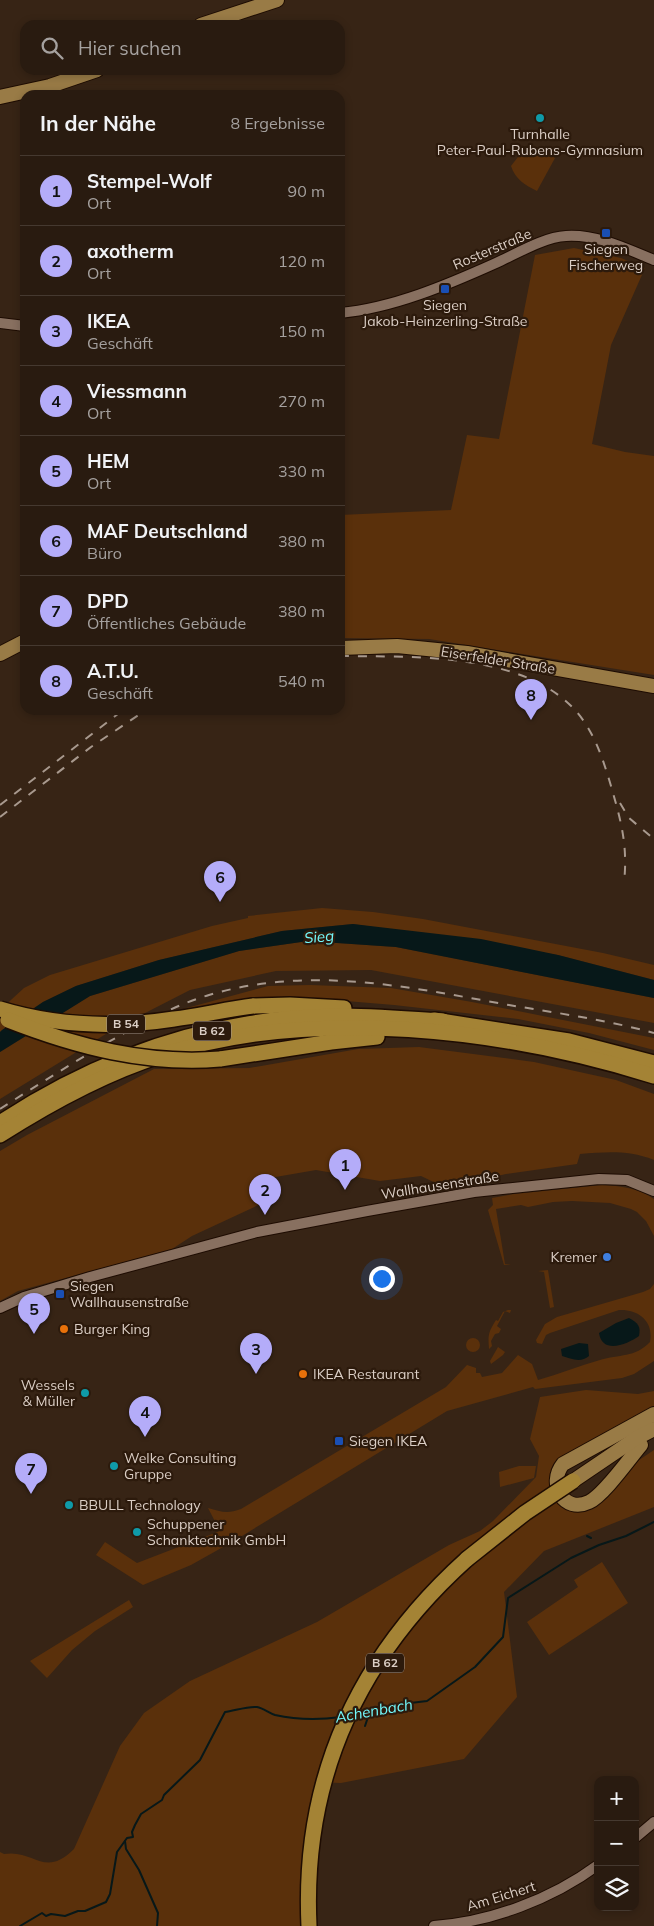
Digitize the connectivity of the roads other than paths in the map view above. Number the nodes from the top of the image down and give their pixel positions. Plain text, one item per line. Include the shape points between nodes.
1 (278, 0) edge
2 (216, 20) edge
3 (82, 75) edge
4 (32, 90) edge
5 (20, 93) edge
6 (0, 97) edge
7 (654, 260) edge
8 (345, 312) edge
9 (0, 323) edge
10 (20, 325) edge
11 (20, 644) edge
12 (345, 648) edge
13 (0, 654) edge
14 (654, 686) edge
15 (0, 1009) edge
16 (0, 1017) edge
17 (443, 1021) junction
18 (428, 1032) junction
19 (654, 1073) edge
20 (0, 1123) edge
21 (0, 1136) edge
22 (654, 1191) edge
23 (0, 1308) edge
24 (654, 1414) edge
25 (654, 1429) edge
26 (654, 1439) edge
27 (641, 1445) junction
28 (575, 1484) junction
29 (654, 1822) edge
30 (639, 1835) edge
31 (596, 1866) edge
32 (309, 1926) edge
33 (316, 1926) edge
34 (434, 1926) edge

1 - 2 main road
3 - 4 main road
5 - 6 main road
7 - 8 street, Rosterstraße via 593,238 562,236 397,302
9 - 10 street
11 - 13 main road
12 - 14 main road, Eiserfelder Straße via 397,646 467,653
15 - 17 highway, B 54, bridge via 51,1021 117,1024 176,1019 253,1006 290,1005
16 - 18 highway, B 54, bridge via 57,1038 120,1054 164,1060 220,1059 331,1042
17 - 19 highway, B 62 via 569,1041
17 - 20 highway, B 62 via 362,1016 295,1018 191,1035 119,1059 59,1088
18 - 19 highway, B 62 via 535,1047
18 - 21 highway, B 62 via 309,1029 193,1046 126,1069 66,1096
22 - 23 street, Wallhausenstraße via 636,1183 608,1178 474,1192 257,1232 90,1277 24,1297
24 - 27 main road via 563,1464 556,1474 556,1486 561,1497 571,1503 588,1503
25 - 28 main road, B 62
26 - 27 main road, B 62
27 - 28 main road, B 62
28 - 32 highway, B 62, bridge via 495,1535 450,1574 403,1626 364,1683 337,1740 318,1800 309,1863
28 - 33 highway, B 62 via 455,1580 409,1630 370,1687 344,1743 326,1802 316,1864
29 - 30 street
31 - 34 street, Am Eichert via 558,1891 522,1906 472,1920

